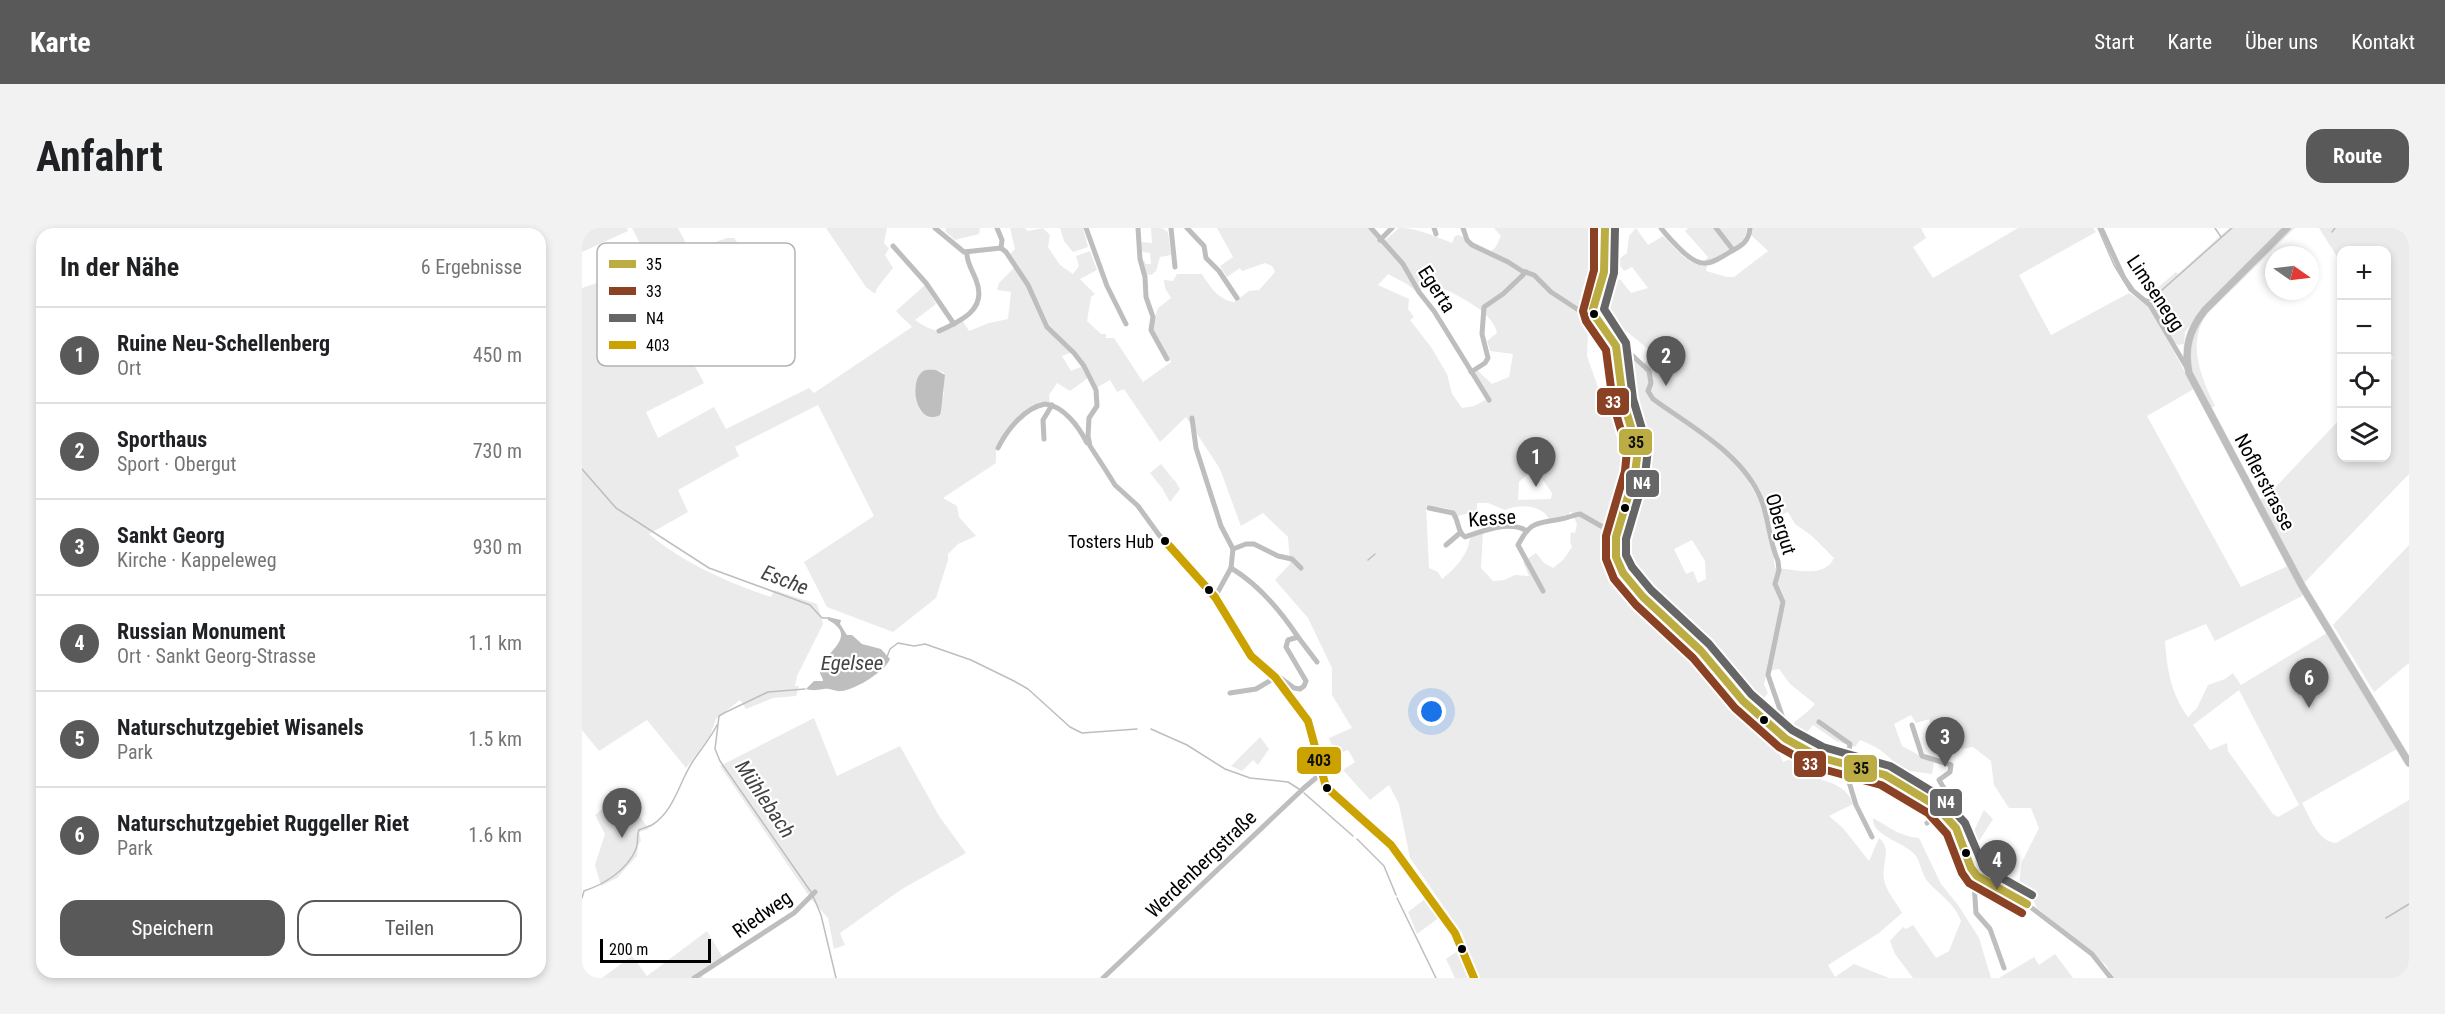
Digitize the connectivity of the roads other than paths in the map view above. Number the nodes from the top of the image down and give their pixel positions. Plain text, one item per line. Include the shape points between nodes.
1 (935, 228) edge
2 (997, 228) edge
3 (1086, 228) edge
4 (1138, 228) edge
5 (1171, 228) edge
6 (1187, 228) edge
7 (1371, 228) edge
8 (1392, 228) edge
9 (1463, 228) edge
10 (1605, 228) edge
11 (1661, 228) edge
12 (1716, 228) edge
13 (1750, 228) edge
14 (2101, 228) edge
15 (2287, 228) edge
16 (1380, 240) junction
17 (893, 246) dead end
18 (1001, 248) junction
19 (1733, 250) junction
20 (967, 252) junction
21 (1175, 267) dead end
22 (1526, 272) junction
23 (1237, 298) dead end
24 (1593, 313) junction
25 (954, 324) junction
26 (1126, 324) dead end
27 (939, 331) dead end
28 (1616, 345) junction
29 (2174, 346) junction
30 (2187, 348) junction
31 (1167, 359) dead end
32 (1472, 372) junction
33 (2189, 373) junction
34 (1489, 400) dead end
35 (1052, 405) junction
36 (1192, 418) dead end
37 (1044, 439) dead end
38 (1090, 446) junction
39 (998, 448) dead end
40 (1430, 508) dead end
41 (1618, 530) junction
42 (1527, 531) junction
43 (1460, 533) junction
44 (1446, 545) dead end
45 (1233, 549) junction
46 (1231, 568) junction
47 (1302, 568) dead end
48 (1543, 591) dead end
49 (1215, 597) junction
50 (1298, 636) junction
51 (1317, 662) dead end
52 (1275, 677) junction
53 (1230, 693) dead end
54 (1819, 722) dead end
55 (1912, 725) dead end
56 (1780, 734) junction
57 (2409, 763) edge
58 (1846, 764) junction
59 (1323, 776) junction
60 (1945, 814) junction
61 (1927, 823) dead end
62 (1872, 837) dead end
63 (1977, 876) junction
64 (813, 894) dead end
65 (2004, 968) dead end
66 (694, 978) edge
67 (1103, 978) edge
68 (1474, 978) edge
69 (2110, 978) edge

1 - 20 street
2 - 18 street
3 - 26 street
4 - 31 street via 1146,297 1153,317 1151,330
5 - 21 street
6 - 23 street via 1204,246 1206,258
7 - 16 street, Egerta
8 - 16 street
9 - 22 street via 1472,245
10 - 24 street via 1605,262
11 - 19 street via 1689,258 1699,263 1715,261
12 - 19 street
13 - 19 street via 1746,241
14 - 29 street, Limsenegg via 2124,278 2150,305
15 - 30 main road, Noflerstrasse via 2205,310 2191,330
16 - 32 street, Egerta via 1403,264
17 - 25 street via 926,283
18 - 20 street
18 - 38 street via 1028,285 1047,327 1074,353 1096,390 1097,405 1088,426
20 - 25 street via 979,296 972,313
22 - 24 street via 1577,309
22 - 32 street via 1484,307 1482,334 1488,358
24 - 28 street
25 - 27 street
28 - 41 street via 1623,401 1638,450
28 - 56 street, Obergut via 1650,370 1648,391 1653,399 1730,455 1760,496 1778,561 1775,584 1783,602 1768,675 1785,724
29 - 30 street
29 - 33 street, Limsenegg
30 - 33 main road, Noflerstrasse
32 - 34 street, Egerta
33 - 57 main road, Noflerstrasse via 2297,578
35 - 37 street via 1043,420
35 - 38 street via 1081,430
35 - 39 street via 1040,405 1026,413
36 - 45 street via 1196,448 1221,526
38 - 49 street via 1115,485 1138,506 1159,536
40 - 43 street, Kesse via 1453,513
41 - 42 street via 1580,514 1538,522
41 - 56 street via 1616,557 1629,582
42 - 43 street, Kesse via 1514,527 1482,530 1465,537
42 - 48 street via 1519,550
43 - 44 street, Kesse
45 - 46 street
45 - 47 street via 1254,544 1292,559
46 - 49 street
46 - 50 street via 1264,594
49 - 52 street via 1251,656
50 - 51 street
50 - 52 street via 1288,640 1286,647 1305,681 1304,686 1300,689
52 - 53 street via 1256,689
52 - 59 street via 1308,721
54 - 58 street via 1849,741
55 - 60 street via 1922,756 1951,765 1950,772 1939,780 1950,798
56 - 58 street via 1808,753
58 - 60 street via 1885,775
58 - 62 street via 1856,806
59 - 67 street, Werdenbergstraße via 1304,788
59 - 68 street via 1330,792 1405,862 1455,933
60 - 61 street
60 - 63 street via 1956,828
63 - 65 street via 1976,913 1990,929
63 - 69 street via 2020,899 2092,954
64 - 66 street, Riedweg via 777,925

